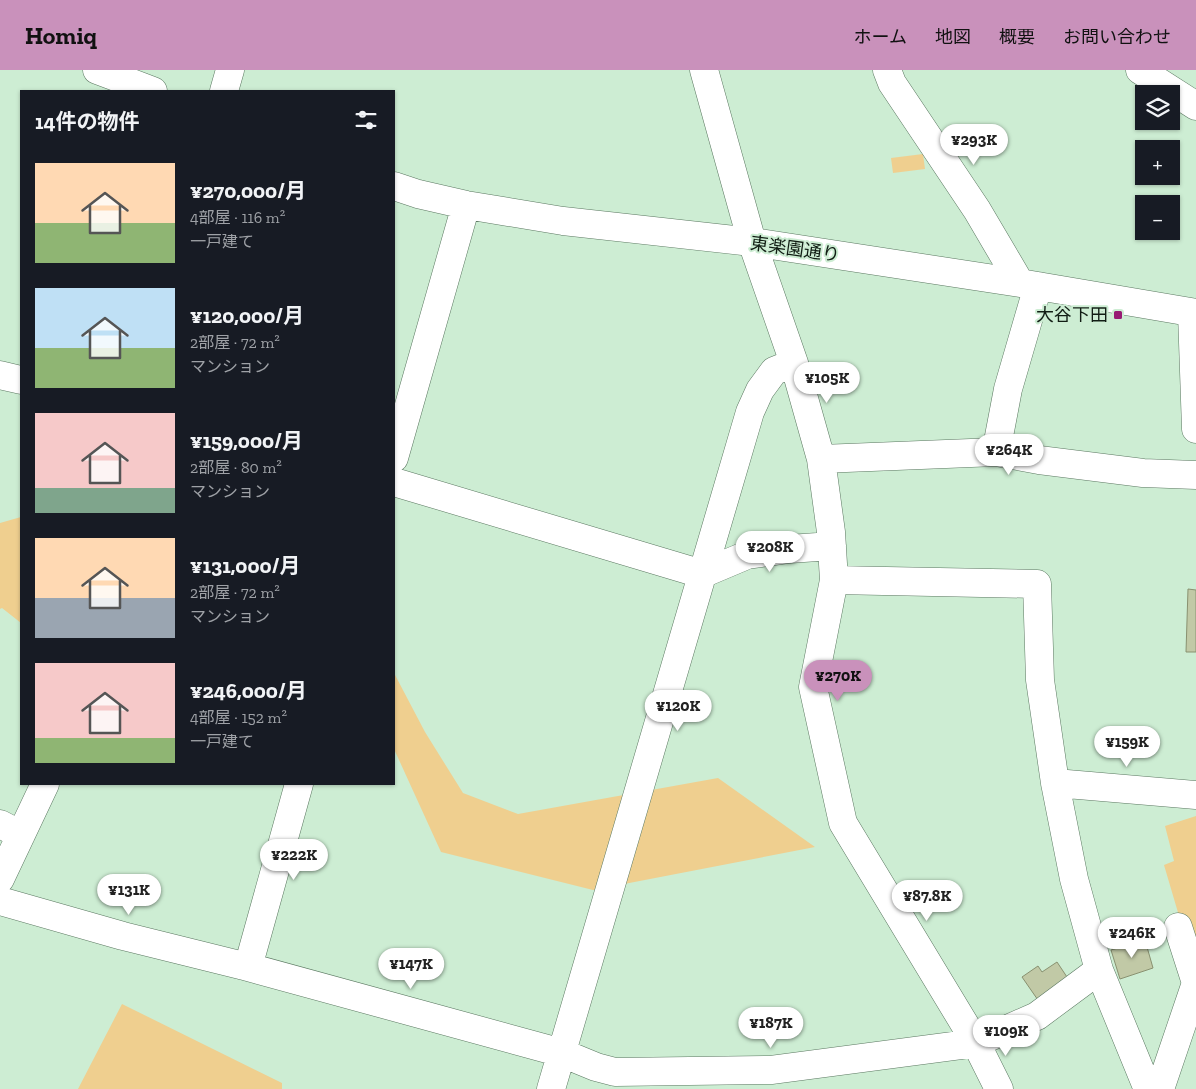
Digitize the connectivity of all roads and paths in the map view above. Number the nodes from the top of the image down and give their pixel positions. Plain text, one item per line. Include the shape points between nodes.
1 (97, 70) edge
2 (230, 70) edge
3 (704, 70) edge
4 (887, 70) edge
5 (1140, 70) edge
6 (149, 90) edge
7 (224, 90) edge
8 (1193, 98) edge
9 (395, 186) edge
10 (466, 205) junction
11 (752, 242) junction
12 (1029, 284) junction
13 (1194, 313) edge
14 (794, 363) junction
15 (0, 375) edge
16 (20, 380) edge
17 (1196, 429) edge
18 (996, 452) junction
19 (395, 454) edge
20 (821, 459) junction
21 (1196, 475) edge
22 (395, 482) edge
23 (832, 546) junction
24 (702, 574) junction
25 (834, 580) junction
26 (1055, 784) junction
27 (44, 785) edge
28 (299, 785) edge
29 (1196, 795) edge
30 (10, 830) edge
31 (0, 879) edge
32 (0, 900) edge
33 (1178, 927) dead end
34 (248, 967) junction
35 (1099, 970) junction
36 (1196, 983) edge
37 (976, 1043) junction
38 (562, 1053) junction
39 (771, 1080) edge
40 (551, 1089) edge
41 (999, 1089) edge
42 (1150, 1089) edge
43 (1160, 1089) edge

1 - 6 street
2 - 7 street
3 - 11 street
4 - 12 street via 892,83
5 - 8 street
9 - 10 street, 東楽園通り
10 - 11 street, 東楽園通り via 563,221
10 - 19 street
11 - 12 street, 東楽園通り
11 - 14 street
12 - 13 street, 東楽園通り
12 - 18 street
13 - 17 street
14 - 20 street
14 - 24 street via 774,371 750,412
15 - 16 street
18 - 20 street
18 - 21 street via 1143,473
20 - 23 street
22 - 24 street
23 - 24 street via 747,555
23 - 25 street
24 - 38 street
25 - 26 street via 1038,584 1040,680
25 - 37 street via 814,686 842,823
26 - 29 street
26 - 35 street via 1074,880
27 - 30 street
28 - 34 street
30 - 31 street
32 - 34 street via 123,936
33 - 36 street
34 - 38 street
35 - 37 street via 1037,1016
35 - 42 street
36 - 43 street
37 - 39 street
37 - 41 street
38 - 39 street via 615,1072
38 - 40 street

